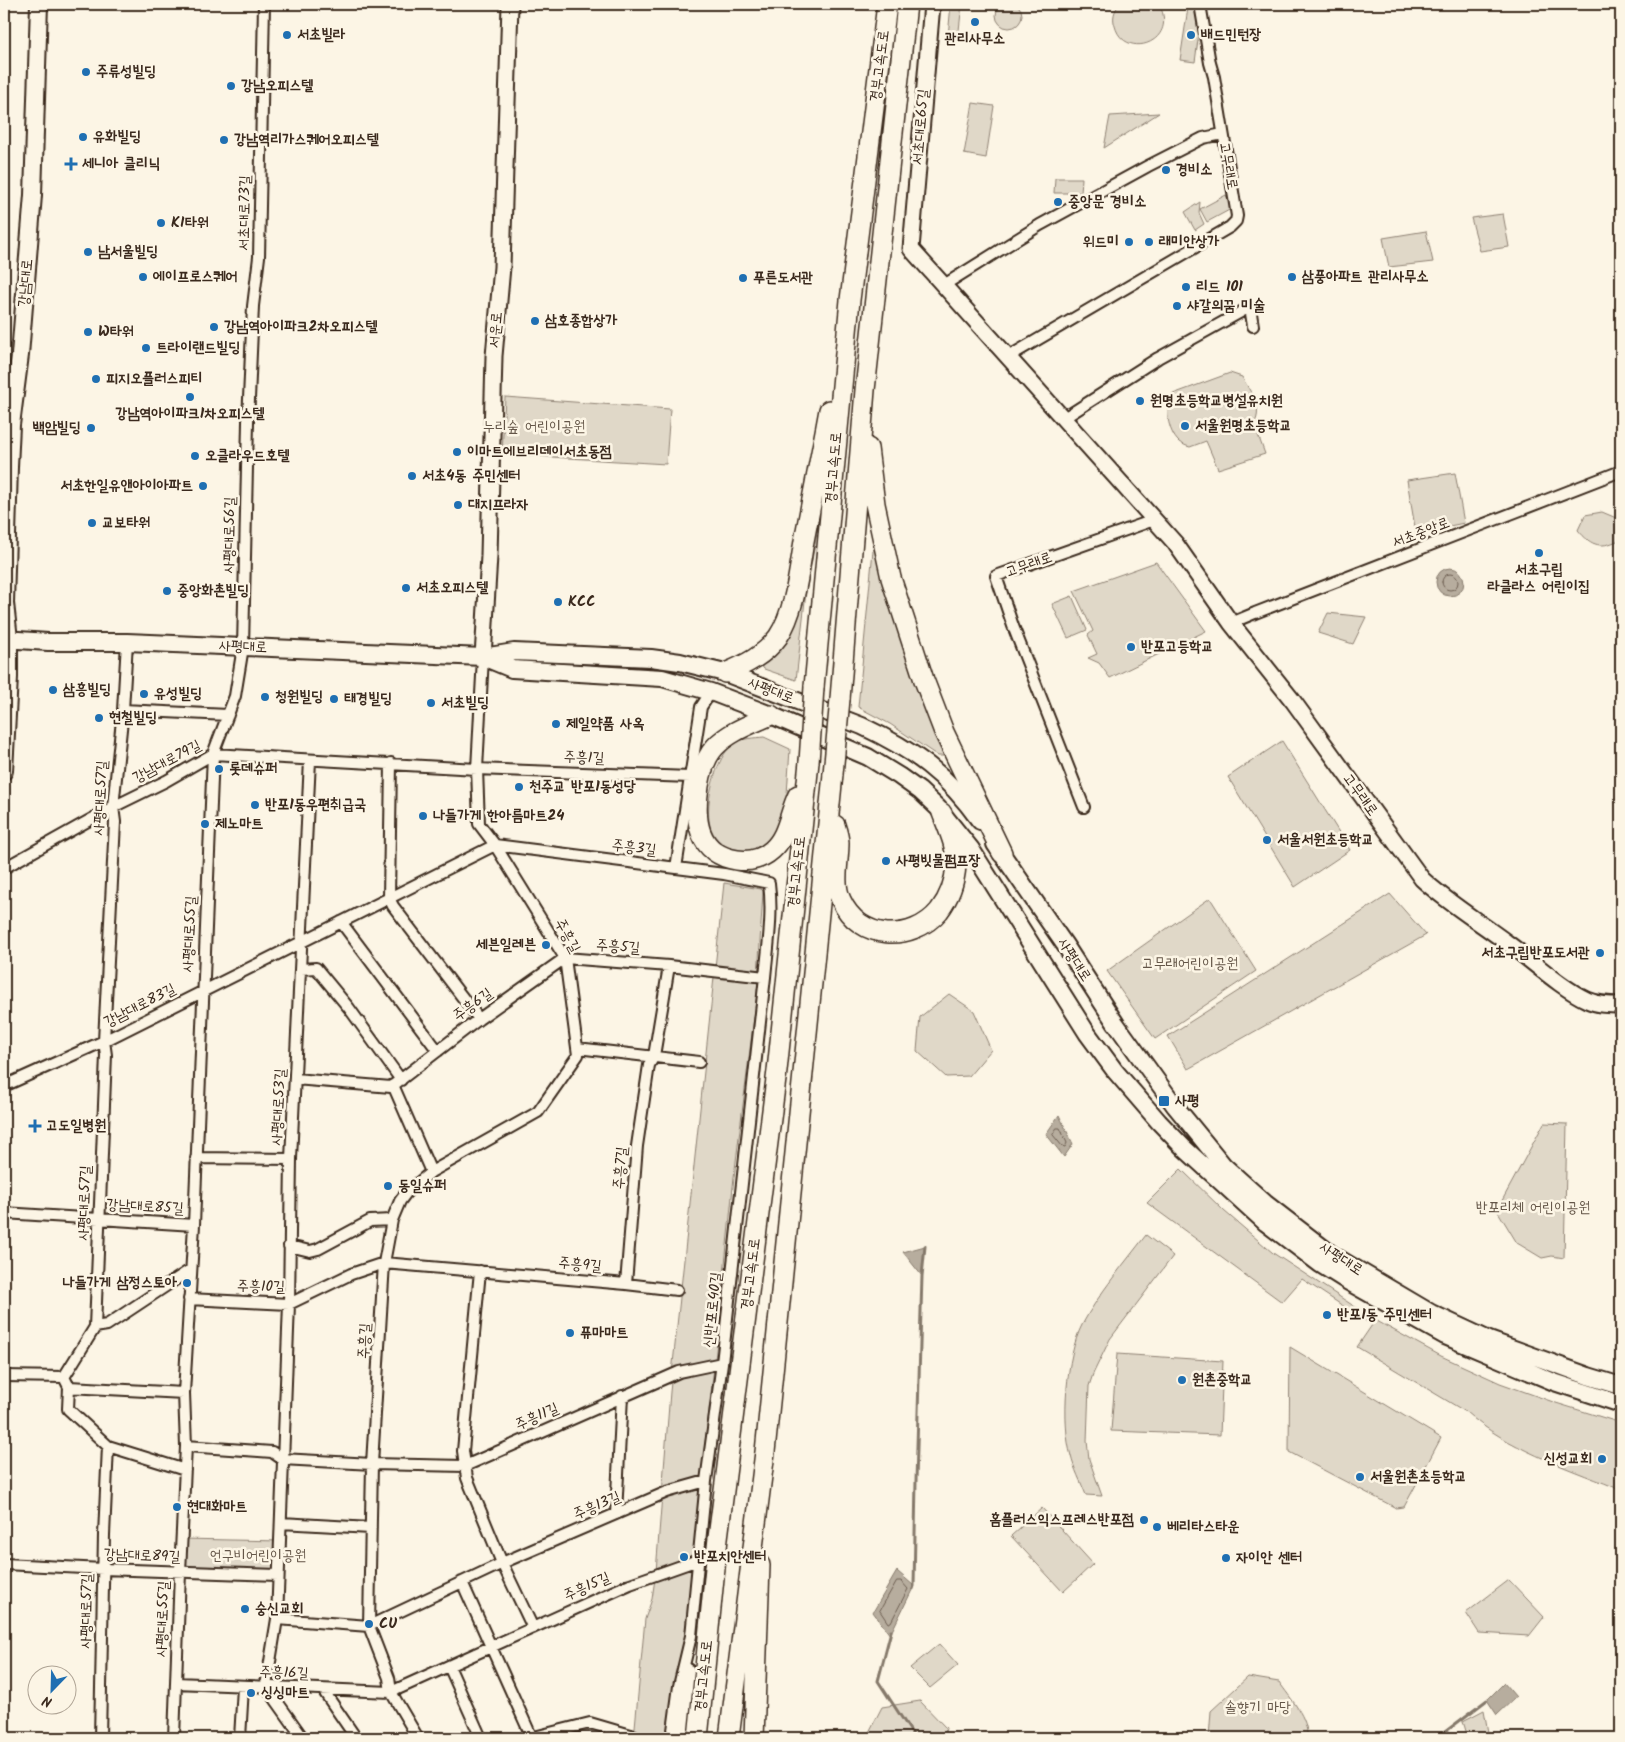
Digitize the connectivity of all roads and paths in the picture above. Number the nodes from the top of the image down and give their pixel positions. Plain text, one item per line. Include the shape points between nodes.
1 (39, 4) edge
2 (264, 4) edge
3 (510, 4) edge
4 (887, 4) edge
5 (907, 4) edge
6 (932, 4) edge
7 (1200, 4) edge
8 (1223, 134) junction
9 (911, 249) joint
10 (944, 285) junction
11 (850, 300) junction
12 (1253, 326) dead end
13 (1008, 357) junction
14 (865, 390) junction
15 (1064, 418) junction
16 (248, 422) joint
17 (1621, 471) edge
18 (1154, 520) junction
19 (1231, 623) junction
20 (6, 639) edge
21 (127, 642) junction
22 (243, 647) junction
23 (483, 657) junction
24 (725, 673) junction
25 (711, 692) junction
26 (123, 710) junction
27 (228, 715) junction
28 (771, 715) junction
29 (213, 754) junction
30 (310, 760) junction
31 (391, 763) junction
32 (477, 769) junction
33 (808, 770) junction
34 (4, 771) edge
35 (690, 777) junction
36 (830, 804) junction
37 (113, 807) junction
38 (1084, 807) dead end
39 (942, 813) junction
40 (494, 845) junction
41 (1002, 853) junction
42 (4, 868) edge
43 (676, 868) junction
44 (769, 883) joint
45 (389, 898) junction
46 (341, 922) junction
47 (302, 942) junction
48 (565, 958) junction
49 (669, 966) junction
50 (301, 969) junction
51 (765, 977) junction
52 (203, 991) junction
53 (1621, 1005) edge
54 (479, 1018) junction
55 (104, 1041) junction
56 (577, 1048) junction
57 (438, 1051) junction
58 (654, 1056) junction
59 (699, 1062) dead end
60 (296, 1079) junction
61 (397, 1082) junction
62 (4, 1086) edge
63 (196, 1158) junction
64 (292, 1159) junction
65 (431, 1172) junction
66 (4, 1213) edge
67 (99, 1220) junction
68 (392, 1220) junction
69 (194, 1225) junction
70 (289, 1246) junction
71 (384, 1263) junction
72 (190, 1270) junction
73 (480, 1271) junction
74 (626, 1284) junction
75 (677, 1290) dead end
76 (189, 1300) junction
77 (289, 1304) junction
78 (94, 1327) junction
79 (722, 1364) junction
80 (4, 1376) edge
81 (66, 1382) junction
82 (1621, 1386) edge
83 (184, 1393) junction
84 (622, 1396) junction
85 (1621, 1401) edge
86 (108, 1446) junction
87 (186, 1446) junction
88 (764, 1452) junction
89 (282, 1459) junction
90 (372, 1464) junction
91 (465, 1466) junction
92 (185, 1470) junction
93 (706, 1481) junction
94 (616, 1514) junction
95 (282, 1523) junction
96 (371, 1528) junction
97 (698, 1560) junction
98 (502, 1563) junction
99 (4, 1564) edge
100 (103, 1569) junction
101 (180, 1572) junction
102 (278, 1576) junction
103 (462, 1582) junction
104 (277, 1619) junction
105 (368, 1626) junction
106 (533, 1628) junction
107 (691, 1636) junction
108 (491, 1648) junction
109 (449, 1666) junction
110 (176, 1683) junction
111 (266, 1686) junction
112 (243, 1687) junction
113 (323, 1690) junction
114 (391, 1692) junction
115 (100, 1738) edge
116 (174, 1738) edge
117 (240, 1738) edge
118 (302, 1738) edge
119 (356, 1738) edge
120 (418, 1738) edge
121 (481, 1738) edge
122 (532, 1738) edge
123 (536, 1738) edge
124 (641, 1738) edge
125 (672, 1738) edge
126 (682, 1738) edge
127 (698, 1738) edge
128 (729, 1738) edge
129 (754, 1738) edge

1 - 20 main road, 강남대로 via 33,195 9,458
2 - 16 street, 서초대로73길 via 259,257 253,306
3 - 23 street, 서운로 via 502,267 494,356
4 - 11 highway, 경부고속도로
5 - 14 highway, 경부고속도로
6 - 9 street, 서초대로65길
7 - 8 street
8 - 10 street, 고무래로 via 1203,138 1148,166 1040,225
8 - 13 street, 고무래로 via 1236,221
9 - 10 street, 고무래로
10 - 13 street, 고무래로
11 - 24 highway via 787,619 765,650 746,664
11 - 33 highway, 경부고속도로, bridge
12 - 15 street via 1250,307 1158,358
13 - 15 street, 고무래로
14 - 36 highway, 경부고속도로, bridge
14 - 41 highway via 870,468 891,578 944,732
15 - 18 street, 고무래로
16 - 22 street, 사평대로56길
17 - 19 street, 서초중앙로
18 - 19 street, 고무래로 via 1175,543
18 - 38 street, 고무래로 via 996,576
19 - 53 street, 고무래로 via 1293,701 1422,879 1573,992 1588,1001
20 - 21 main road, 사평대로
20 - 34 main road, 강남대로 via 9,677
21 - 22 main road, 사평대로
21 - 26 street, 사평대로57길
22 - 23 main road, 사평대로
22 - 27 street, 사평대로55길
23 - 24 main road, 사평대로 via 514,652 651,658 689,663
23 - 25 main road, 사평대로 via 512,669 662,678
23 - 32 street, 주흥길
24 - 41 main road, 사평대로 via 862,726 907,749 957,790
25 - 28 main road, 사평대로
25 - 35 street via 701,707
26 - 27 street
26 - 37 street, 사평대로57길
27 - 29 street, 사평대로55길
28 - 33 highway via 732,733 714,748 708,758 701,778 696,816 704,839 715,852 732,859 751,861 762,857 782,838
28 - 39 main road, 사평대로 via 883,765
29 - 30 street, 강남대로79길
29 - 37 street, 강남대로79길
29 - 52 street, 사평대로55길
30 - 31 street, 강남대로79길
30 - 47 street, 사평대로53길
31 - 32 street, 강남대로79길
31 - 45 street
32 - 35 street, 주흥1길
32 - 40 street, 주흥길 via 479,824
33 - 127 highway, 경부고속도로 via 777,1071 718,1538
35 - 43 street
36 - 39 highway via 839,841 837,874 840,899 860,924 888,934 904,932 928,921 940,910 950,892 956,862
36 - 88 highway, 경부고속도로
37 - 42 street, 강남대로79길
37 - 55 street, 사평대로57길 via 115,822
39 - 85 main road, 사평대로 via 971,849 1088,1033 1116,1071 1158,1122 1266,1223 1347,1282 1445,1336 1527,1371
40 - 43 street, 주흥3길
40 - 45 street, 강남대로83길
40 - 48 street, 주흥길
41 - 82 main road, 사평대로 via 1175,1106 1224,1166 1265,1203 1331,1254 1431,1313 1488,1340
43 - 44 street, 주흥3길
44 - 51 street, 신반포로40길 via 770,925
45 - 46 street, 강남대로83길
45 - 54 street
46 - 47 street, 강남대로83길
46 - 57 street
47 - 50 street, 사평대로53길
47 - 52 street, 강남대로83길
48 - 49 street, 주흥5길
48 - 54 street, 주흥6길
48 - 56 street, 주흥길
49 - 51 street, 주흥5길
49 - 58 street
50 - 60 street, 사평대로53길
50 - 61 street via 316,968 345,1002
51 - 79 street, 신반포로40길
52 - 55 street, 강남대로83길
52 - 63 street, 사평대로55길
54 - 57 street, 주흥6길
55 - 62 street, 강남대로83길
55 - 67 street, 사평대로57길
56 - 58 street
56 - 65 street, 주흥길 via 578,1055 538,1112
57 - 61 street, 주흥6길
58 - 59 street
58 - 74 street, 주흥7길 via 649,1065 638,1146
60 - 61 street via 391,1087
60 - 64 street, 사평대로53길
61 - 65 street
63 - 64 street
63 - 69 street, 사평대로55길
64 - 70 street, 사평대로53길
65 - 68 street, 주흥길 via 406,1193
66 - 67 street, 강남대로85길
67 - 69 street, 강남대로85길
67 - 78 street, 사평대로57길
68 - 70 street via 370,1221 318,1249 310,1251
68 - 71 street, 주흥길
69 - 72 street, 사평대로55길
70 - 77 street, 사평대로53길
71 - 73 street, 주흥9길
71 - 77 street, 주흥10길 via 352,1274
71 - 90 street, 주흥길
72 - 76 street, 사평대로55길
72 - 78 street via 107,1325
73 - 74 street, 주흥9길
73 - 91 street via 463,1451
74 - 75 street, 주흥9길
76 - 77 street, 주흥10길
76 - 83 street, 사평대로55길
77 - 89 street, 사평대로53길
78 - 81 street, 사평대로57길
79 - 84 street, 주흥11길 via 679,1372
79 - 93 street, 신반포로40길
80 - 81 street
81 - 83 street
81 - 86 street via 68,1409
83 - 87 street, 사평대로55길
84 - 91 street, 주흥11길
84 - 94 street
86 - 92 street
86 - 100 street, 사평대로57길
87 - 89 street via 272,1452
87 - 92 street, 사평대로55길
88 - 128 highway, 경부고속도로
88 - 129 highway
89 - 90 street
89 - 95 street, 사평대로53길
90 - 91 street, 주흥11길
90 - 96 street, 주흥길
91 - 98 street
92 - 101 street, 사평대로55길
93 - 94 street, 주흥13길 via 667,1492
93 - 97 street, 신반포로40길
94 - 98 street, 주흥13길
95 - 96 street
95 - 102 street, 사평대로53길
96 - 105 street, 주흥길
97 - 106 street, 주흥15길 via 638,1581
97 - 107 street, 신반포로40길
98 - 103 street, 주흥13길
98 - 106 street
99 - 100 street, 강남대로89길
100 - 101 street, 강남대로89길
100 - 115 street, 사평대로57길
101 - 102 street, 강남대로89길
101 - 110 street, 사평대로55길
102 - 104 street, 사평대로53길
103 - 105 street, 주흥13길
103 - 108 street
104 - 105 street
104 - 111 street, 사평대로53길
105 - 114 street, 주흥길 via 389,1678
106 - 108 street, 주흥15길
107 - 125 street, 신반포로40길 via 679,1686
107 - 126 street
108 - 109 street, 주흥15길
108 - 122 street
109 - 114 street, 주흥15길
109 - 121 street
110 - 112 street, 주흥16길
110 - 116 street, 사평대로55길
111 - 112 street, 주흥16길
111 - 113 street, 주흥16길
111 - 118 street
112 - 117 street
113 - 114 street, 주흥16길
113 - 119 street
114 - 120 street, 주흥길
123 - 124 street via 590,1723

